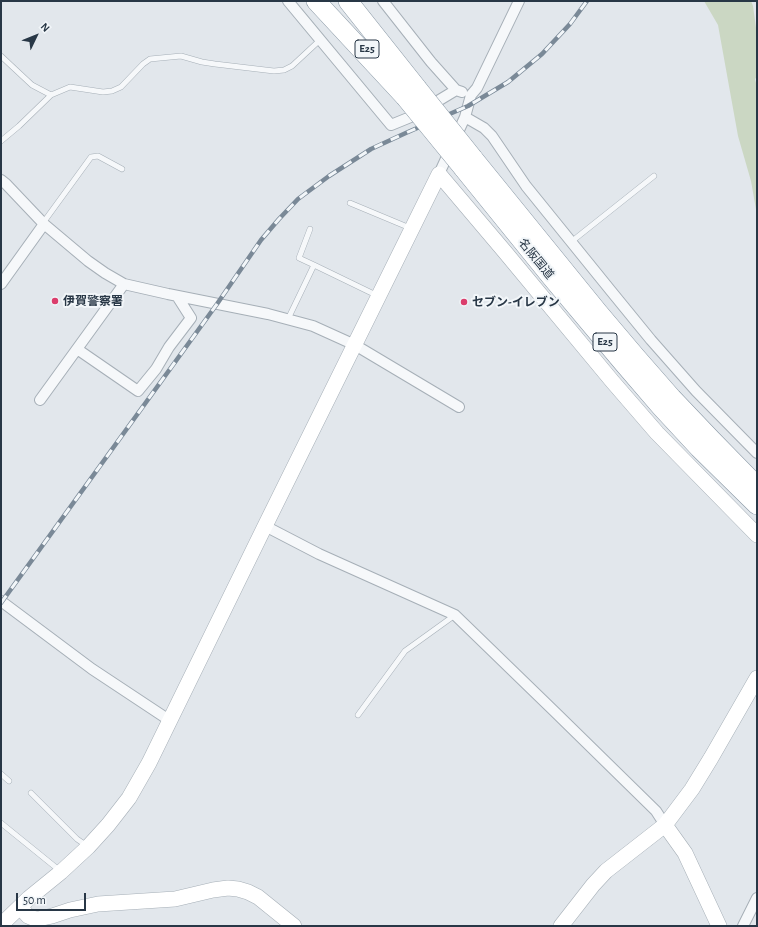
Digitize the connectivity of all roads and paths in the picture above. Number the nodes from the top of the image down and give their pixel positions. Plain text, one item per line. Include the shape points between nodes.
1 (288, 1) edge
2 (316, 1) edge
3 (328, 1) edge
4 (348, 1) edge
5 (356, 1) edge
6 (383, 1) edge
7 (519, 1) edge
8 (320, 40) junction
9 (1, 56) edge
10 (456, 90) junction
11 (411, 92) junction
12 (51, 95) junction
13 (471, 95) junction
14 (465, 117) junction
15 (1, 141) edge
16 (468, 163) junction
17 (122, 169) dead end
18 (439, 174) junction
19 (654, 176) dead end
20 (1, 180) edge
21 (350, 203) dead end
22 (44, 224) junction
23 (310, 229) dead end
24 (411, 229) junction
25 (571, 242) junction
26 (314, 266) junction
27 (1, 284) edge
28 (124, 284) junction
29 (177, 296) junction
30 (378, 296) junction
31 (288, 319) junction
32 (355, 345) junction
33 (77, 349) junction
34 (40, 400) dead end
35 (459, 406) dead end
36 (757, 453) edge
37 (757, 486) edge
38 (757, 505) edge
39 (265, 526) junction
40 (757, 536) edge
41 (1, 601) edge
42 (455, 615) junction
43 (756, 682) edge
44 (358, 715) dead end
45 (169, 720) junction
46 (1, 774) edge
47 (9, 781) dead end
48 (31, 793) dead end
49 (1, 823) edge
50 (665, 825) junction
51 (88, 847) junction
52 (61, 872) junction
53 (757, 898) edge
54 (20, 907) junction
55 (3, 921) edge
56 (294, 926) edge
57 (561, 926) edge
58 (719, 926) edge
59 (743, 926) edge

1 - 8 street
2 - 11 highway
3 - 11 highway, 名阪国道 / E25
4 - 11 highway, 名阪国道 / E25
5 - 11 highway via 404,67
6 - 10 street
7 - 13 street via 477,88
8 - 10 street via 391,125 413,116
8 - 12 lane via 292,66 284,70 215,64 181,56 150,59 121,87 112,91 70,87
9 - 12 lane via 32,85
10 - 13 street
11 - 16 highway, 名阪国道 / E25, bridge
12 - 15 lane
13 - 14 street
14 - 18 street
14 - 25 street via 492,136 526,186
16 - 37 highway, 名阪国道 / E25 via 677,403
16 - 38 highway, 名阪国道 / E25 via 552,278 624,364 699,448
17 - 22 lane via 98,156 90,157
18 - 24 street
18 - 40 street via 657,433
19 - 25 lane
20 - 22 street
21 - 24 lane
22 - 27 street
22 - 28 street via 105,273
23 - 26 lane via 299,258
24 - 30 street
25 - 36 street via 696,391
26 - 30 lane
26 - 31 lane
28 - 29 street
28 - 33 street
29 - 31 street
29 - 33 street via 191,318 138,391
30 - 32 street
31 - 32 street via 312,326
32 - 35 street
32 - 39 street
33 - 34 street
39 - 42 street via 326,558
39 - 45 street
41 - 45 street via 92,669
42 - 44 lane via 405,651
42 - 50 street via 645,800
43 - 50 street via 692,789
45 - 51 street via 129,798
46 - 47 lane
48 - 51 lane
49 - 52 lane
50 - 57 street via 606,872
50 - 58 street via 685,853
51 - 52 street
52 - 54 street
53 - 59 street
54 - 55 street
54 - 56 street via 28,916 38,919 98,904 175,898 228,888 258,897

